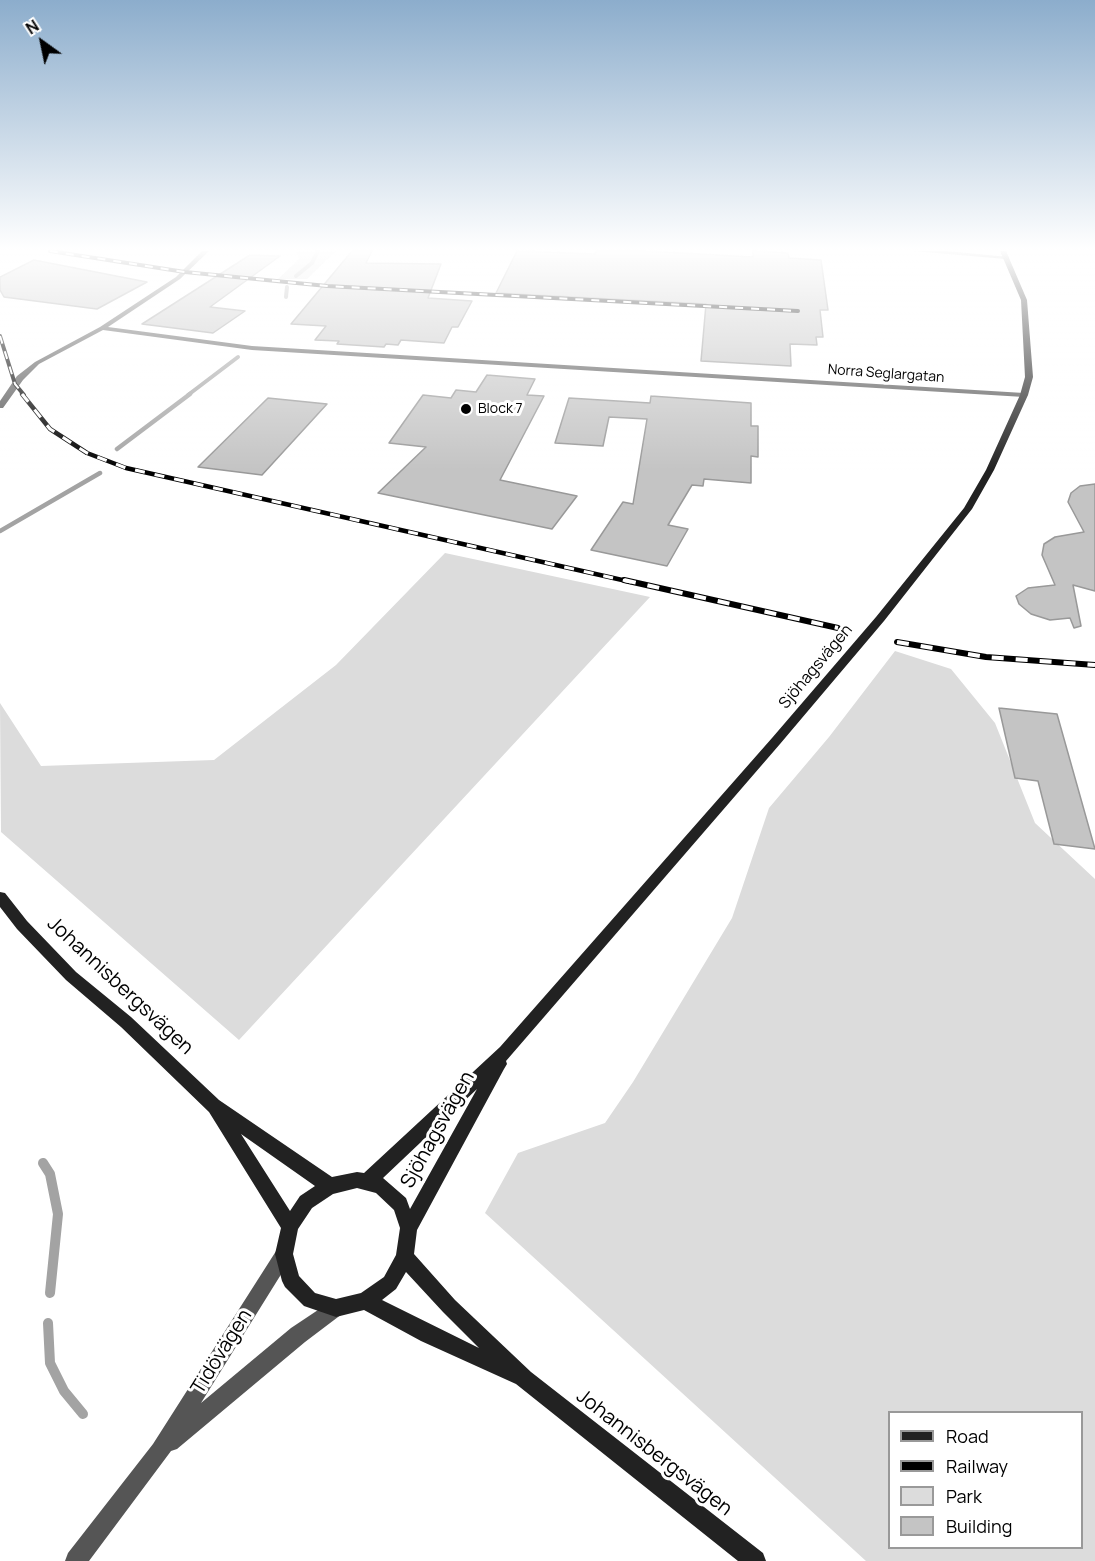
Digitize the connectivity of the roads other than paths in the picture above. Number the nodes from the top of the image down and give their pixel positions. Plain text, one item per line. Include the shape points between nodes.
1 (108, 324) edge
2 (1026, 324) edge
3 (102, 328) junction
4 (1023, 395) junction
5 (0, 406) edge
6 (0, 897) edge
7 (505, 1052) junction
8 (213, 1105) junction
9 (366, 1183) junction
10 (330, 1186) junction
11 (290, 1226) junction
12 (408, 1228) junction
13 (284, 1254) junction
14 (405, 1257) junction
15 (365, 1302) junction
16 (336, 1308) junction
17 (524, 1379) junction
18 (160, 1451) junction
19 (76, 1561) edge
20 (755, 1561) edge

1 - 3 street
2 - 4 main road, Sjöhagsvägen via 1029,367
3 - 4 street, Norra Seglargatan via 243,347
3 - 5 street via 37,363 20,378
4 - 7 main road, Sjöhagsvägen via 968,509 776,741
6 - 8 main road, Johannisbergsvägen via 71,976
7 - 9 main road, Sjöhagsvägen
7 - 12 main road, Sjöhagsvägen
8 - 10 main road, Johannisbergsvägen
8 - 11 main road, Johannisbergsvägen
9 - 10 main road via 357,1180
9 - 12 main road via 381,1186 400,1204
10 - 11 main road via 306,1202
11 - 13 main road
12 - 14 main road
13 - 16 main road via 291,1281 310,1300
13 - 18 street, Tidövägen
14 - 15 main road via 390,1283
14 - 17 main road, Johannisbergsvägen
15 - 16 main road
15 - 17 main road, Johannisbergsvägen
16 - 18 street, Tidövägen via 298,1335
17 - 20 main road, Johannisbergsvägen
18 - 19 street, Tidövägen

